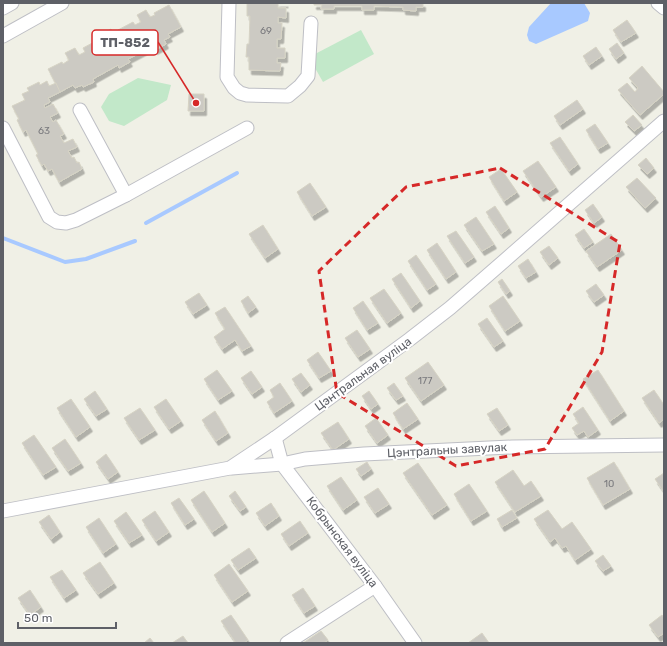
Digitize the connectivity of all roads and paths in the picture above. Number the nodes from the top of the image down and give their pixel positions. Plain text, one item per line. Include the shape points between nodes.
1 (12, 3) edge
2 (229, 3) edge
3 (658, 3) edge
4 (54, 5) edge
5 (3, 8) edge
6 (664, 8) edge
7 (311, 23) dead end
8 (3, 36) edge
9 (80, 110) dead end
10 (664, 121) edge
11 (3, 128) edge
12 (247, 128) dead end
13 (126, 195) junction
14 (275, 438) junction
15 (664, 445) edge
16 (282, 464) junction
17 (230, 468) junction
18 (3, 511) edge
19 (375, 586) junction
20 (287, 643) edge
21 (415, 643) edge

1 - 5 street
2 - 7 street via 227,77 234,88 247,96 288,96 300,86 308,76
3 - 6 street
4 - 8 street
9 - 13 street
10 - 14 street, Цэнтральная вуліца via 450,308
11 - 13 street via 49,216 57,222 76,220
12 - 13 street
14 - 16 street, Кобрынская вуліца
14 - 17 street, Цэнтральная вуліца
15 - 16 street, Цэнтральны завулак via 512,447 388,453 305,459
16 - 17 street, Цэнтральны завулак
16 - 19 street, Кобрынская вуліца
17 - 18 street, Цэнтральная вуліца
19 - 20 street
19 - 21 street, Кобрынская вуліца

